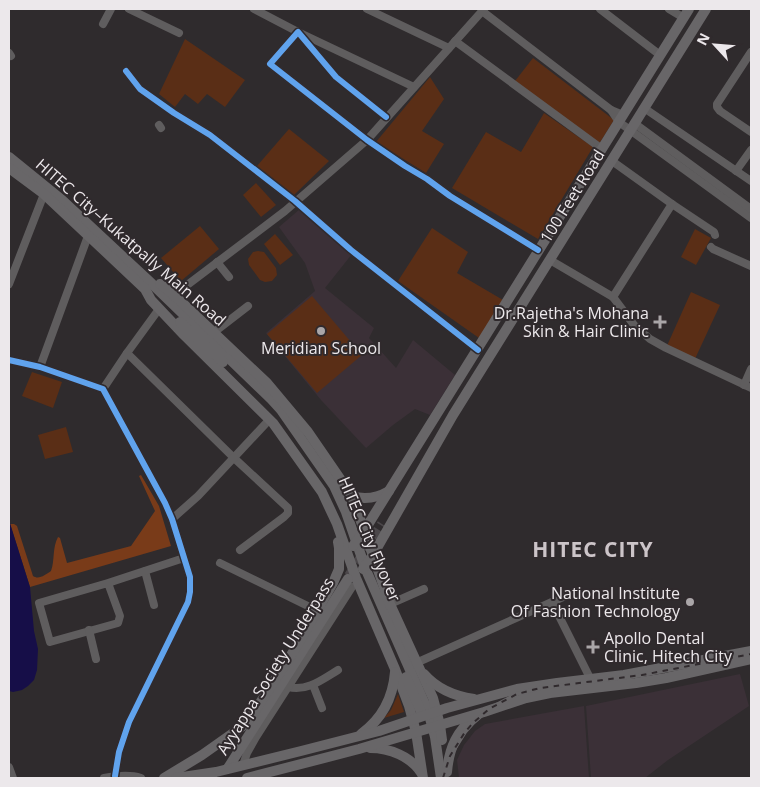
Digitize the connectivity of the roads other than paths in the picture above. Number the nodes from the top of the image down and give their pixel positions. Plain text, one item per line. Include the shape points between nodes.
1 (111, 9) edge
2 (129, 9) edge
3 (254, 9) edge
4 (367, 9) edge
5 (600, 9) edge
6 (669, 9) edge
7 (706, 9) edge
8 (483, 10) edge
9 (686, 13) edge
10 (103, 24) dead end
11 (298, 32) junction
12 (179, 33) dead end
13 (455, 41) junction
14 (449, 48) junction
15 (751, 52) edge
16 (660, 55) junction
17 (126, 70) dead end
18 (414, 87) junction
19 (644, 108) junction
20 (386, 117) junction
21 (621, 118) junction
22 (632, 127) junction
23 (751, 132) edge
24 (367, 140) junction
25 (602, 149) junction
26 (751, 150) edge
27 (9, 157) edge
28 (612, 161) junction
29 (9, 168) edge
30 (736, 170) junction
31 (751, 181) edge
32 (575, 192) junction
33 (44, 194) junction
34 (588, 200) junction
35 (295, 201) junction
36 (672, 204) junction
37 (751, 209) edge
38 (751, 218) edge
39 (715, 234) dead end
40 (88, 236) junction
41 (711, 247) dead end
42 (538, 250) junction
43 (550, 260) junction
44 (216, 262) junction
45 (751, 266) edge
46 (228, 277) dead end
47 (9, 284) edge
48 (518, 284) junction
49 (147, 285) junction
50 (174, 295) junction
51 (613, 297) junction
52 (248, 306) dead end
53 (159, 309) junction
54 (213, 333) junction
55 (478, 350) junction
56 (127, 353) junction
57 (225, 359) junction
58 (9, 360) edge
59 (40, 368) junction
60 (751, 369) edge
61 (748, 386) edge
62 (103, 389) junction
63 (270, 420) junction
64 (234, 458) junction
65 (389, 492) junction
66 (352, 496) junction
67 (333, 516) junction
68 (172, 519) junction
69 (382, 524) tunnel mouth
70 (364, 531) junction
71 (240, 550) dead end
72 (373, 555) junction
73 (347, 556) junction
74 (184, 558) junction
75 (220, 563) dead end
76 (145, 570) junction
77 (352, 581) junction
78 (108, 583) junction
79 (424, 589) dead end
80 (572, 593) dead end
81 (552, 602) junction
82 (390, 604) junction
83 (154, 605) dead end
84 (316, 610) junction
85 (89, 630) junction
86 (751, 651) edge
87 (96, 659) dead end
88 (751, 659) edge
89 (416, 663) junction
90 (395, 669) junction
91 (338, 670) dead end
92 (591, 680) junction
93 (313, 685) junction
94 (288, 687) junction
95 (478, 699) junction
96 (322, 708) dead end
97 (437, 712) junction
98 (484, 712) junction
99 (414, 720) junction
100 (440, 725) junction
101 (416, 732) junction
102 (356, 737) junction
103 (359, 748) junction
104 (243, 765) junction
105 (9, 768) edge
106 (228, 768) junction
107 (115, 776) junction
108 (445, 776) edge
109 (423, 777) edge
110 (13, 778) edge
111 (104, 778) edge
112 (140, 778) edge
113 (164, 778) edge
114 (176, 778) edge
115 (247, 778) edge
116 (434, 778) edge

1 - 10 street
2 - 12 street
3 - 11 street
4 - 14 street
5 - 16 street
6 - 9 street
7 - 19 main road, 100 Feet Road
8 - 13 street
8 - 21 street
9 - 16 main road, 100 Feet Road
11 - 18 street
11 - 20 street via 336,78
11 - 24 street via 270,64
13 - 14 street
13 - 25 street
14 - 18 street
15 - 23 street via 717,107
16 - 21 main road, 100 Feet Road
17 - 35 street via 140,89 210,135
18 - 20 street
19 - 22 main road, 100 Feet Road
19 - 30 street
20 - 24 street
21 - 22 street
21 - 25 main road, 100 Feet Road
22 - 28 main road, 100 Feet Road
22 - 37 street
22 - 38 street
24 - 35 street
24 - 42 street
25 - 32 main road, 100 Feet Road
26 - 30 street
27 - 49 main road, HITEC City–Kukatpally Main Road via 62,200
28 - 34 main road, 100 Feet Road
28 - 36 street
29 - 33 main road, HITEC City–Kukatpally Main Road
30 - 31 street
32 - 34 main road
32 - 42 main road, 100 Feet Road
33 - 40 main road, HITEC City–Kukatpally Main Road
33 - 47 street
34 - 43 main road, 100 Feet Road
35 - 44 street
35 - 55 street
36 - 39 street
36 - 51 street
40 - 49 main road, HITEC City–Kukatpally Main Road
40 - 59 street
41 - 45 street
42 - 48 main road, 100 Feet Road
43 - 51 street
43 - 72 main road, 100 Feet Road via 454,415
44 - 46 street
44 - 50 street
48 - 55 main road, 100 Feet Road
48 - 69 main road via 491,341
49 - 50 main road, HITEC City–Kukatpally Main Road via 154,281
49 - 53 main road, HITEC City–Kukatpally Main Road via 151,300
49 - 57 main road, HITEC City Flyover
50 - 54 main road, HITEC City–Kukatpally Main Road
51 - 61 street via 634,325 650,339
52 - 54 street
53 - 56 street
53 - 63 main road, HITEC City–Kukatpally Main Road
54 - 66 main road, HITEC City–Kukatpally Main Road via 267,384 302,425
55 - 65 main road, 100 Feet Road
56 - 62 street
56 - 64 street
57 - 108 main road, HITEC City Flyover via 281,410 334,486 366,570 428,711
57 - 116 main road, HITEC City Flyover via 273,412 322,479 334,501 359,570 422,711
58 - 59 street
59 - 62 street
60 - 61 street
62 - 68 street
63 - 64 street
63 - 67 main road, HITEC City–Kukatpally Main Road via 322,492
64 - 68 street
64 - 71 street via 288,508 288,514
65 - 66 main road via 361,499
65 - 70 main road, 100 Feet Road
66 - 70 main road, HITEC City–Kukatpally Main Road
67 - 73 main road, HITEC City–Kukatpally Main Road
67 - 84 main road, HITEC City–Kukatpally Main Road via 340,548 339,569
68 - 74 street
70 - 72 main road, HITEC City–Kukatpally Main Road
70 - 73 main road, 100 Feet Road
72 - 77 main road, 100 Feet Road
72 - 82 main road, HITEC City–Kukatpally Main Road
73 - 77 main road, HITEC City–Kukatpally Main Road
74 - 76 street
74 - 107 street via 190,577 188,602 129,722
75 - 84 street
76 - 78 street
76 - 83 street
77 - 90 main road, HITEC City–Kukatpally Main Road
77 - 94 street
77 - 106 main road, Ayyappa Society Underpass
78 - 85 street via 120,620
78 - 85 street via 38,603 50,642
79 - 82 street
80 - 81 street
81 - 89 street
81 - 92 street
82 - 89 main road, HITEC City–Kukatpally Main Road
84 - 113 main road, HITEC City–Kukatpally Main Road via 249,720
85 - 87 street
86 - 92 main road
88 - 98 main road via 646,682 536,696
89 - 95 main road via 431,682 444,691
89 - 97 main road, HITEC City–Kukatpally Main Road
90 - 99 main road, HITEC City–Kukatpally Main Road
90 - 102 main road via 387,704 370,726
91 - 93 street
92 - 95 main road via 517,689
93 - 94 street via 295,689
93 - 96 street
94 - 104 street via 256,737
95 - 97 main road
97 - 99 main road
97 - 100 main road, HITEC City–Kukatpally Main Road
98 - 100 main road
98 - 108 main road via 456,736
99 - 101 main road, HITEC City–Kukatpally Main Road
99 - 102 main road
100 - 101 main road
100 - 108 main road, HITEC City–Kukatpally Main Road
101 - 103 main road
101 - 109 main road, HITEC City–Kukatpally Main Road
102 - 104 main road
103 - 109 main road via 395,752 416,765
103 - 115 main road
104 - 106 main road
105 - 110 street
106 - 114 main road
107 - 111 street
107 - 112 street

